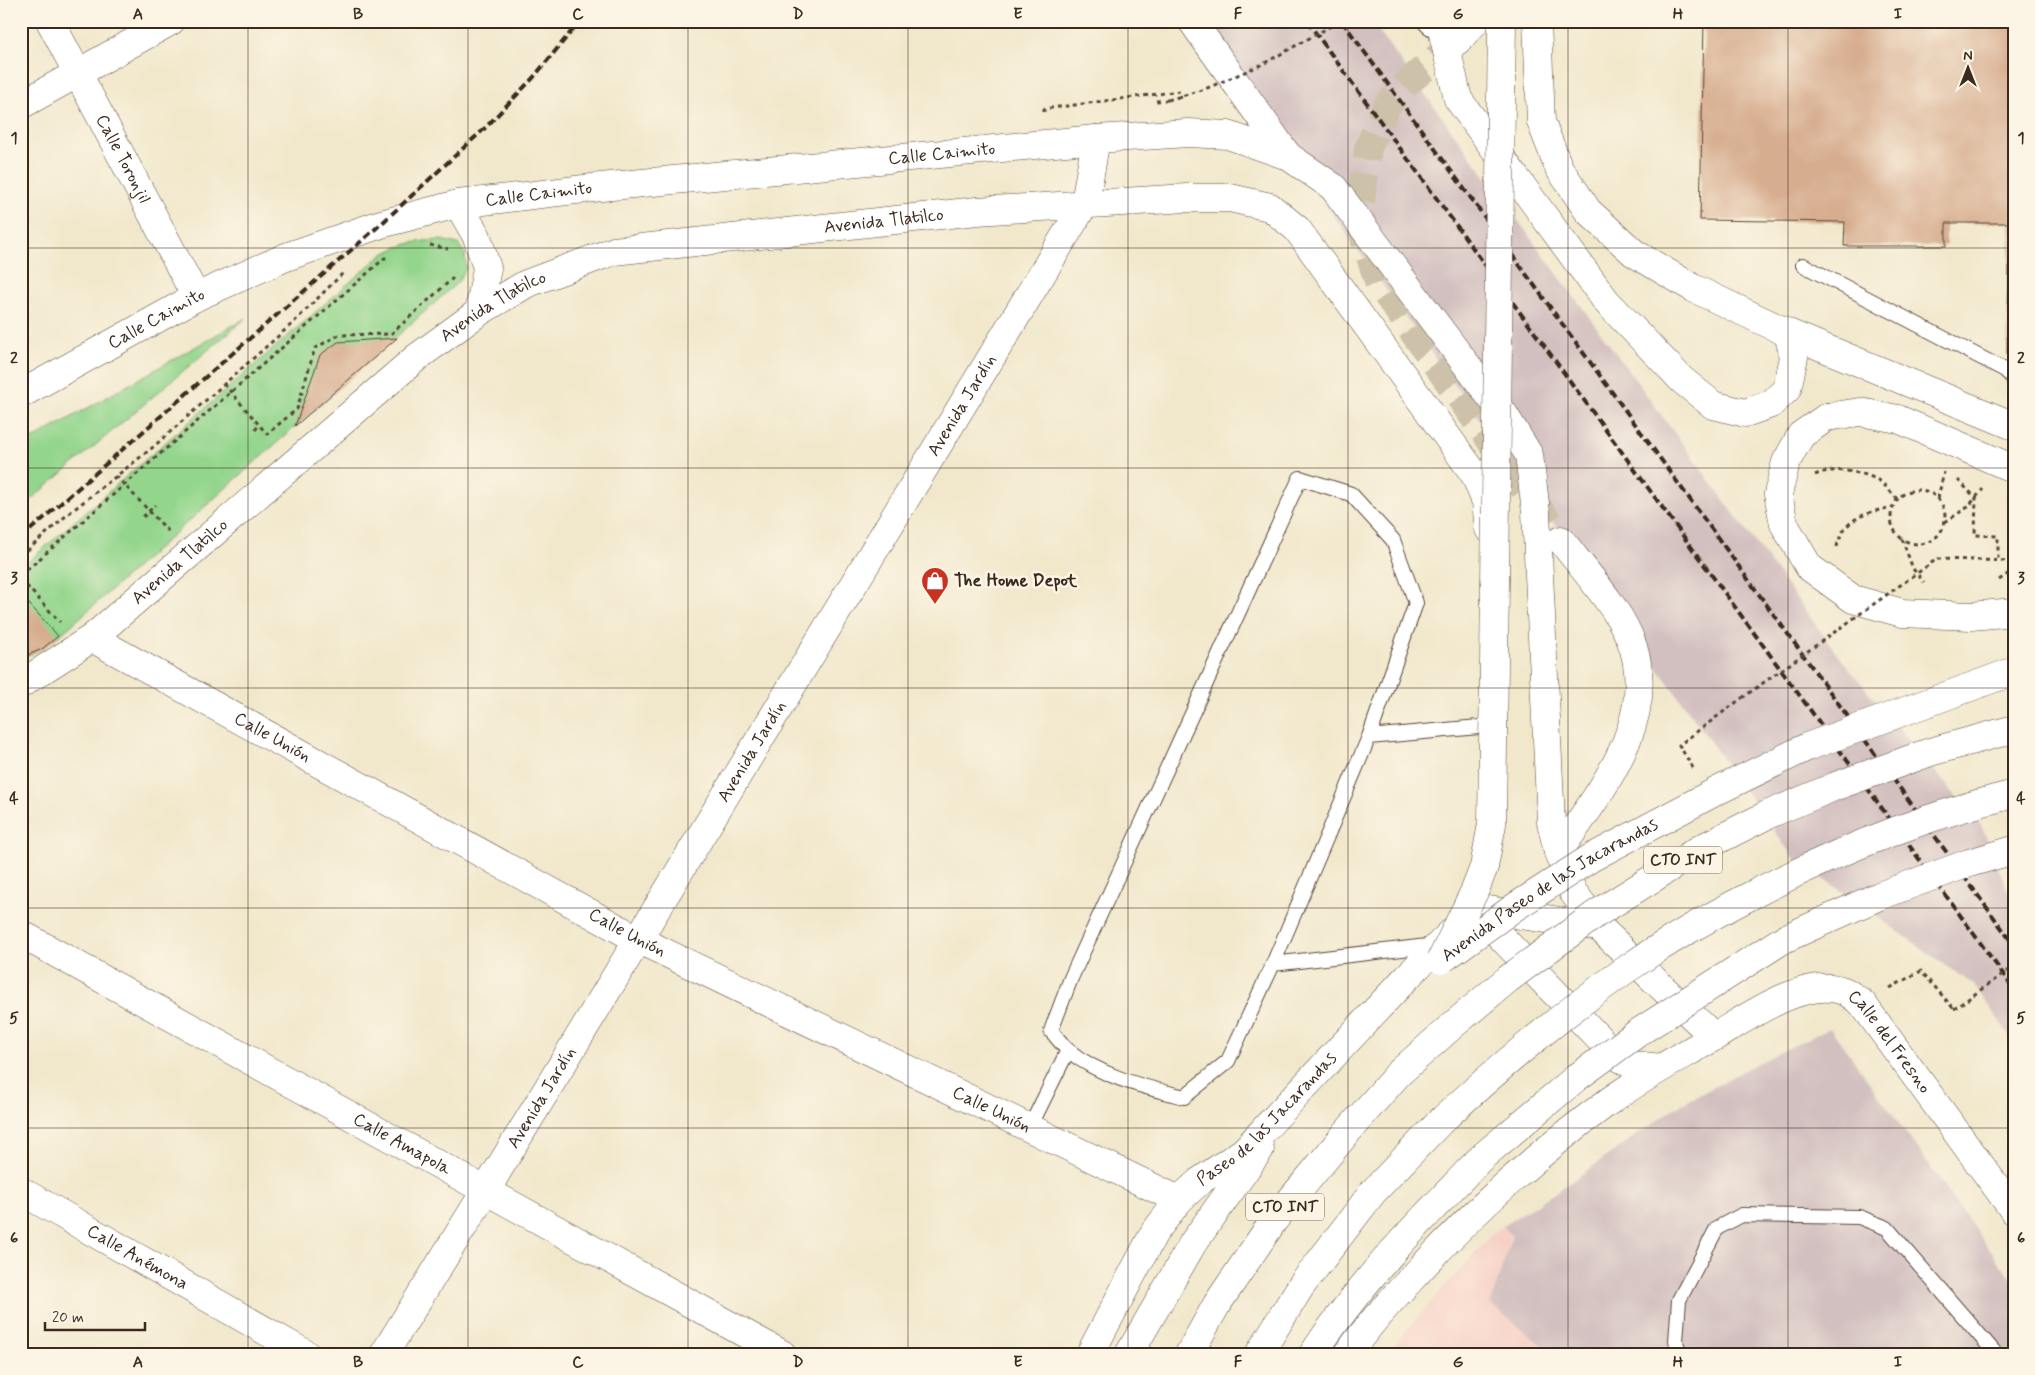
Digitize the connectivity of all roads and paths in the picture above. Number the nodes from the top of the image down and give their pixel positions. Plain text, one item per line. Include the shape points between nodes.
1 (50, 21) edge
2 (171, 21) edge
3 (1192, 21) edge
4 (1340, 21) edge
5 (1476, 21) edge
6 (1502, 21) edge
7 (1537, 21) edge
8 (1441, 29) edge
9 (77, 74) junction
10 (1168, 100) dead end
11 (21, 105) edge
12 (1096, 139) junction
13 (1288, 156) junction
14 (1085, 203) junction
15 (458, 204) junction
16 (424, 246) dead end
17 (455, 251) dead end
18 (388, 255) dead end
19 (1804, 265) dead end
20 (457, 274) dead end
21 (196, 297) junction
22 (479, 312) junction
23 (1788, 333) junction
24 (2014, 379) edge
25 (224, 384) dead end
26 (231, 391) junction
27 (21, 394) edge
28 (259, 425) junction
29 (2014, 426) edge
30 (255, 430) dead end
31 (2014, 470) edge
32 (116, 476) dead end
33 (1810, 477) dead end
34 (125, 485) junction
35 (1976, 498) dead end
36 (1897, 499) junction
37 (156, 505) dead end
38 (1893, 507) junction
39 (149, 511) junction
40 (143, 516) dead end
41 (1902, 539) junction
42 (1561, 540) tunnel mouth
43 (1837, 547) dead end
44 (190, 554) junction
45 (1998, 560) junction
46 (2014, 561) edge
47 (2014, 570) edge
48 (21, 575) edge
49 (21, 580) edge
50 (1994, 583) dead end
51 (1925, 584) dead end
52 (2014, 612) edge
53 (79, 634) junction
54 (2014, 671) edge
55 (21, 684) edge
56 (1490, 726) junction
57 (2014, 729) edge
58 (1369, 737) junction
59 (1694, 770) dead end
60 (2014, 794) edge
61 (2014, 850) edge
62 (1558, 852) junction
63 (1473, 908) junction
64 (1600, 928) junction
65 (21, 934) edge
66 (637, 939) junction
67 (1441, 952) junction
68 (1273, 964) junction
69 (2014, 966) edge
70 (1921, 970) dead end
71 (1714, 1037) junction
72 (1068, 1050) junction
73 (1661, 1068) junction
74 (1030, 1127) junction
75 (486, 1190) junction
76 (21, 1191) edge
77 (1179, 1200) junction
78 (2014, 1211) edge
79 (306, 1354) edge
80 (384, 1354) edge
81 (782, 1354) edge
82 (1090, 1354) edge
83 (1129, 1354) edge
84 (1189, 1354) edge
85 (1259, 1354) edge
86 (1313, 1354) edge
87 (1348, 1354) edge
88 (1679, 1354) edge
89 (1996, 1354) edge

1 - 9 main road, Calle Toronjil
2 - 9 main road
3 - 13 main road
4 - 10 path, bridge via 1263,64 1205,89
5 - 8 main road
6 - 67 main road, bridge via 1492,824 1484,867 1475,890
7 - 23 main road via 1541,122 1559,168 1588,211 1634,253 1693,288
8 - 23 main road via 1458,99 1607,302 1682,380 1713,405 1746,413 1771,404 1787,388 1794,357
9 - 11 main road
9 - 21 main road, Calle Toronjil
12 - 13 main road, Calle Caimito via 1188,133 1228,135
12 - 14 main road, Avenida Jardín
12 - 15 main road, Calle Caimito
13 - 62 main road via 1333,187 1505,416 1529,455 1536,512 1551,822
14 - 22 main road, Avenida Tlatilco via 977,210 614,251 526,284
14 - 56 main road, Avenida Tlatilco via 1230,198 1270,207 1297,230 1475,475 1486,502 1490,536
14 - 66 main road, Avenida Jardín
15 - 21 main road, Calle Caimito via 381,224 286,257
15 - 22 main road via 477,237 487,268
16 - 17 path
18 - 26 path
19 - 24 lane via 2005,370
20 - 28 path via 391,334 339,335 315,348 297,409 267,434
21 - 27 main road, Calle Caimito
22 - 44 main road, Avenida Tlatilco via 416,358
23 - 29 main road
25 - 26 path
26 - 28 path
26 - 34 path
28 - 30 path
31 - 52 main road, bridge via 1898,419 1860,412 1827,417 1801,435 1786,462 1778,494 1784,524 1809,567 1853,599 1902,613 1971,616
32 - 34 path
33 - 36 path via 1821,472 1857,474 1875,479
34 - 39 path
34 - 48 path
35 - 45 path via 1975,536 1998,536
36 - 38 path
36 - 41 path via 1913,490 1922,490 1938,498 1945,514 1945,523 1936,538 1919,544
37 - 39 path
38 - 41 path via 1892,524
38 - 43 path via 1872,511 1853,520 1839,537
39 - 40 path
39 - 44 path
41 - 51 path via 1913,569
42 - 62 main road via 1613,609 1628,635 1638,662 1638,694 1620,759
44 - 53 main road, Avenida Tlatilco
45 - 46 path
45 - 59 path, bridge via 1937,559 1680,745
47 - 50 path
49 - 53 path
53 - 55 main road, Avenida Tlatilco
53 - 66 main road, Calle Unión
54 - 67 main road, Avenida Paseo de las Jacarandas / CTO INT, bridge via 1807,747 1715,792 1591,858
56 - 58 lane
56 - 63 main road, Paseo de las Jacarandas via 1488,873
57 - 84 main road, CTO INT, bridge via 1930,752 1767,815 1698,850 1596,914 1524,967 1399,1074 1354,1124 1274,1220 1217,1304
58 - 68 lane
58 - 72 lane via 1416,603 1394,540 1351,494 1300,478 1070,978 1051,1031
60 - 85 main road, CTO INT, bridge via 1976,803 1869,839 1793,874 1708,918 1625,970 1556,1021 1440,1122 1373,1192 1301,1286
61 - 86 main road, bridge via 1879,896 1784,939 1639,1032 1576,1078 1482,1158 1378,1269
62 - 64 main road via 1573,892
63 - 64 main road
63 - 67 main road, Paseo de las Jacarandas
63 - 73 main road via 1615,1055 1632,1064
64 - 71 main road
65 - 75 main road, Calle Amapola
66 - 74 main road, Calle Unión
66 - 75 main road, Avenida Jardín
67 - 68 lane
67 - 77 main road, Paseo de las Jacarandas via 1407,977 1244,1151 1200,1181
67 - 83 main road, Avenida Paseo de las Jacarandas / CTO INT via 1322,1073 1265,1142 1194,1243
68 - 72 lane via 1228,1061 1184,1097 1118,1077
69 - 70 path, bridge via 1954,1010
71 - 73 main road
71 - 78 main road, Calle del Fresno via 1785,997 1810,988 1845,992 1862,1003
72 - 74 lane
73 - 87 main road via 1609,1101 1493,1194 1450,1235
74 - 77 main road, Calle Unión
75 - 80 main road, Avenida Jardín
75 - 81 main road, Calle Amapola
76 - 79 main road, Calle Anémona
77 - 82 main road, Paseo de las Jacarandas via 1154,1232
88 - 89 lane via 1676,1341 1680,1300 1718,1228 1742,1215 1859,1217 1887,1228

